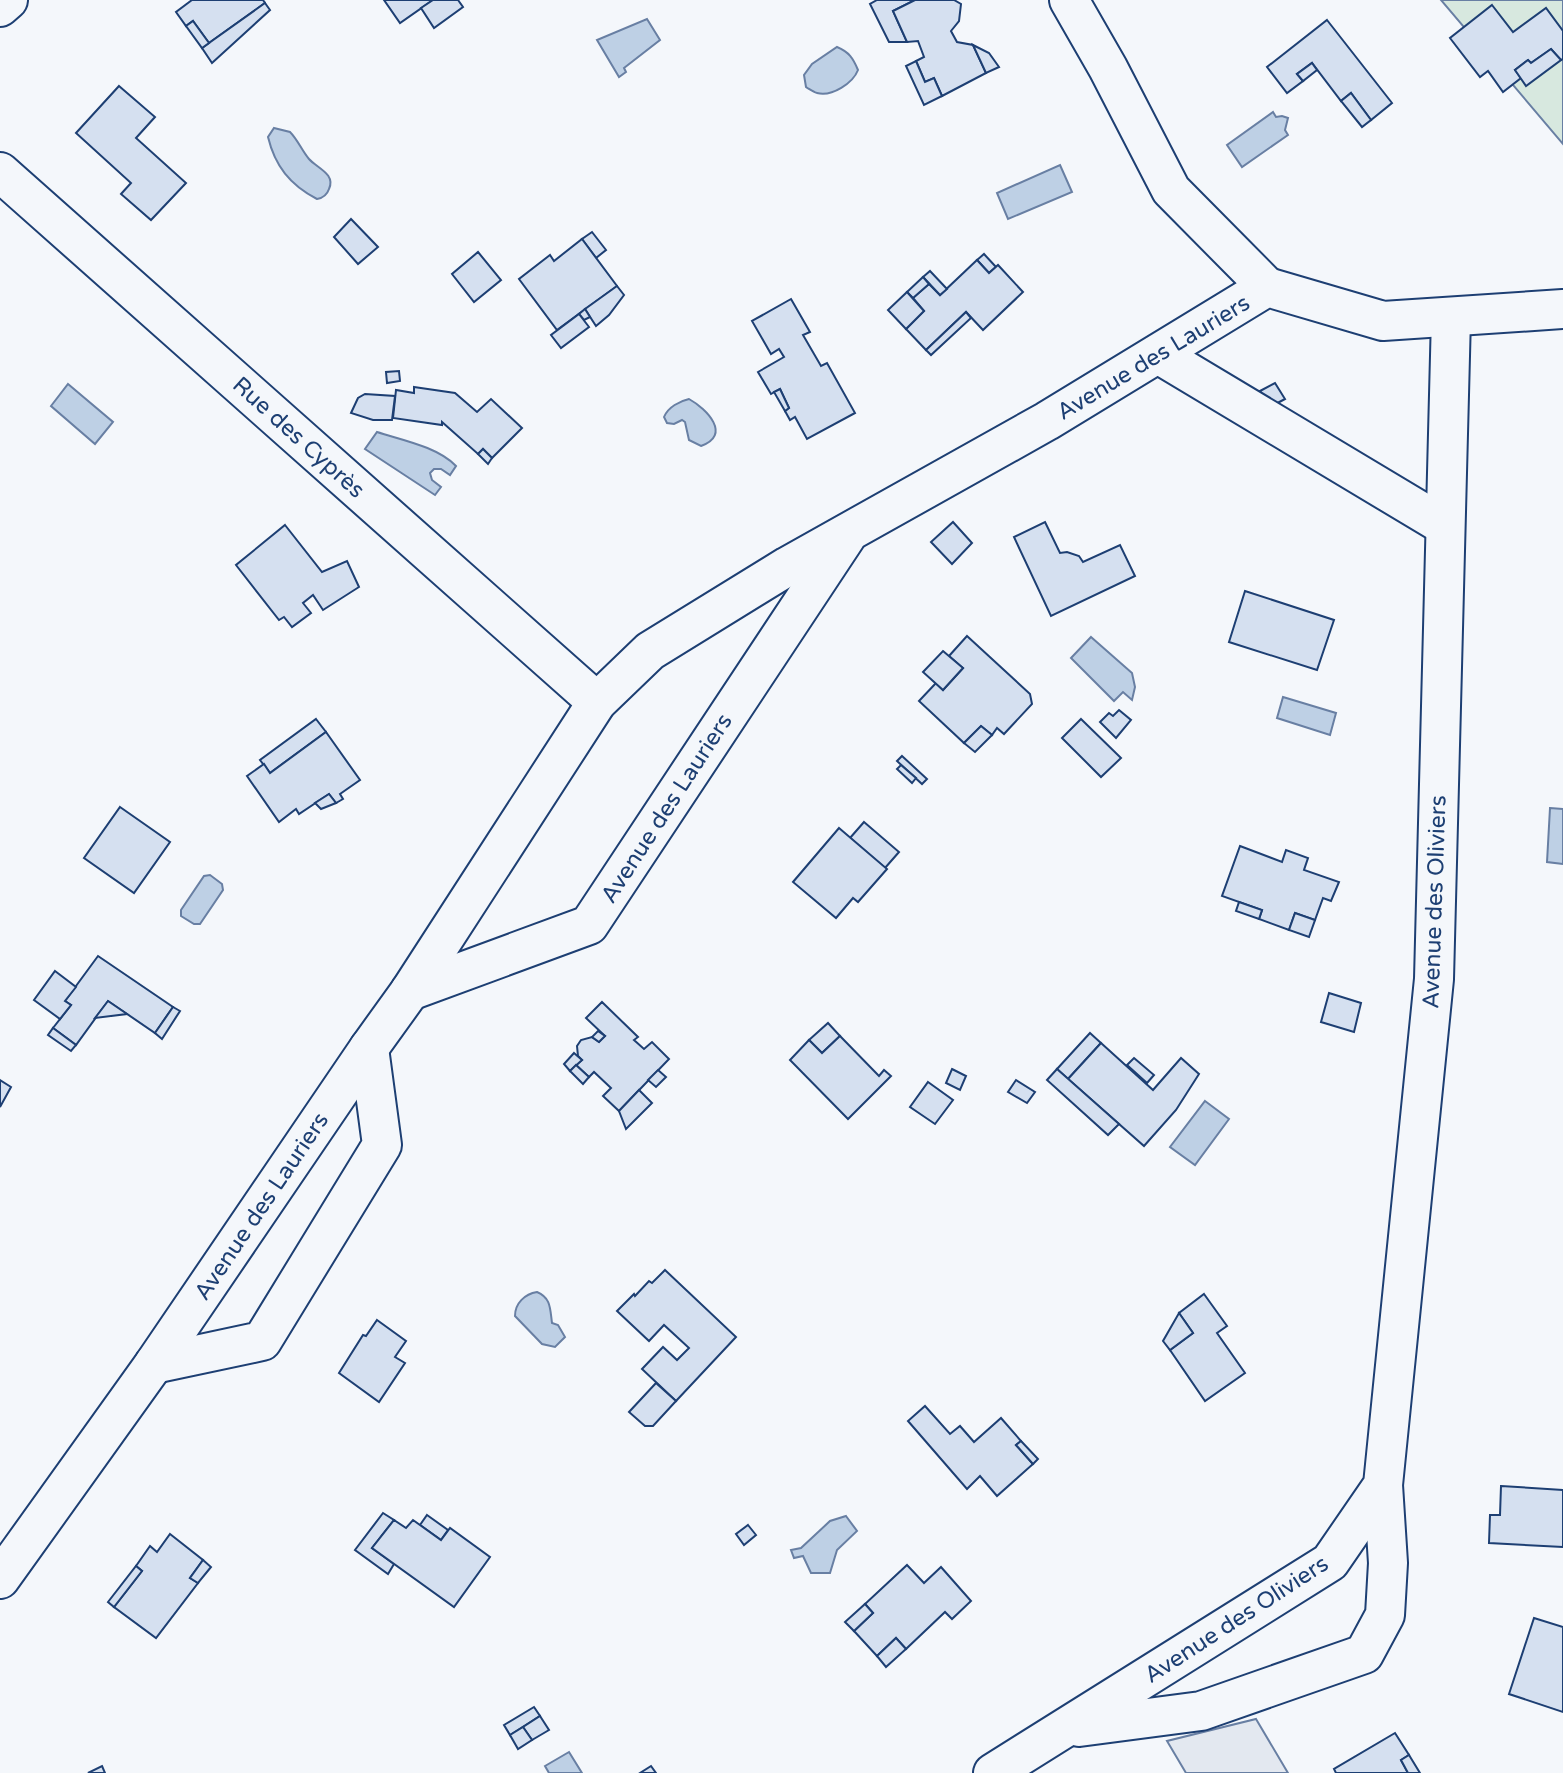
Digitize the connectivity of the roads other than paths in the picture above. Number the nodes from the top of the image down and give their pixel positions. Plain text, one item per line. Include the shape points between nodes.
1 (8, 0) edge
2 (1069, 0) edge
3 (0, 7) edge
4 (0, 173) edge
5 (1267, 288) junction
6 (1563, 309) edge
7 (1451, 317) junction
8 (1158, 354) junction
9 (1445, 526) junction
10 (849, 532) junction
11 (597, 702) junction
12 (410, 990) junction
13 (369, 1048) junction
14 (154, 1364) junction
15 (1383, 1485) junction
16 (0, 1580) edge
17 (1067, 1729) junction
18 (993, 1773) edge

1 - 3 street
2 - 5 street via 1171,190
4 - 11 street, Rue des Cyprès
5 - 7 street, Avenue des Lauriers via 1383,321
5 - 8 street, Avenue des Lauriers
6 - 7 street, Avenue des Lauriers
7 - 9 street, Avenue des Oliviers
8 - 9 street
8 - 10 street, Avenue des Lauriers
9 - 15 street, Avenue des Oliviers via 1434,979
10 - 11 street, Avenue des Lauriers via 650,651
10 - 12 street, Avenue des Lauriers via 589,925
11 - 12 street, Avenue des Lauriers
12 - 13 street, Avenue des Lauriers
13 - 14 street, Avenue des Lauriers
13 - 14 street via 382,1145 262,1341
14 - 16 street, Avenue des Lauriers
15 - 17 street, Avenue des Oliviers via 1330,1562
15 - 17 street, Avenue des Oliviers via 1388,1563 1385,1615 1364,1654 1201,1711
17 - 18 street, Avenue des Oliviers

